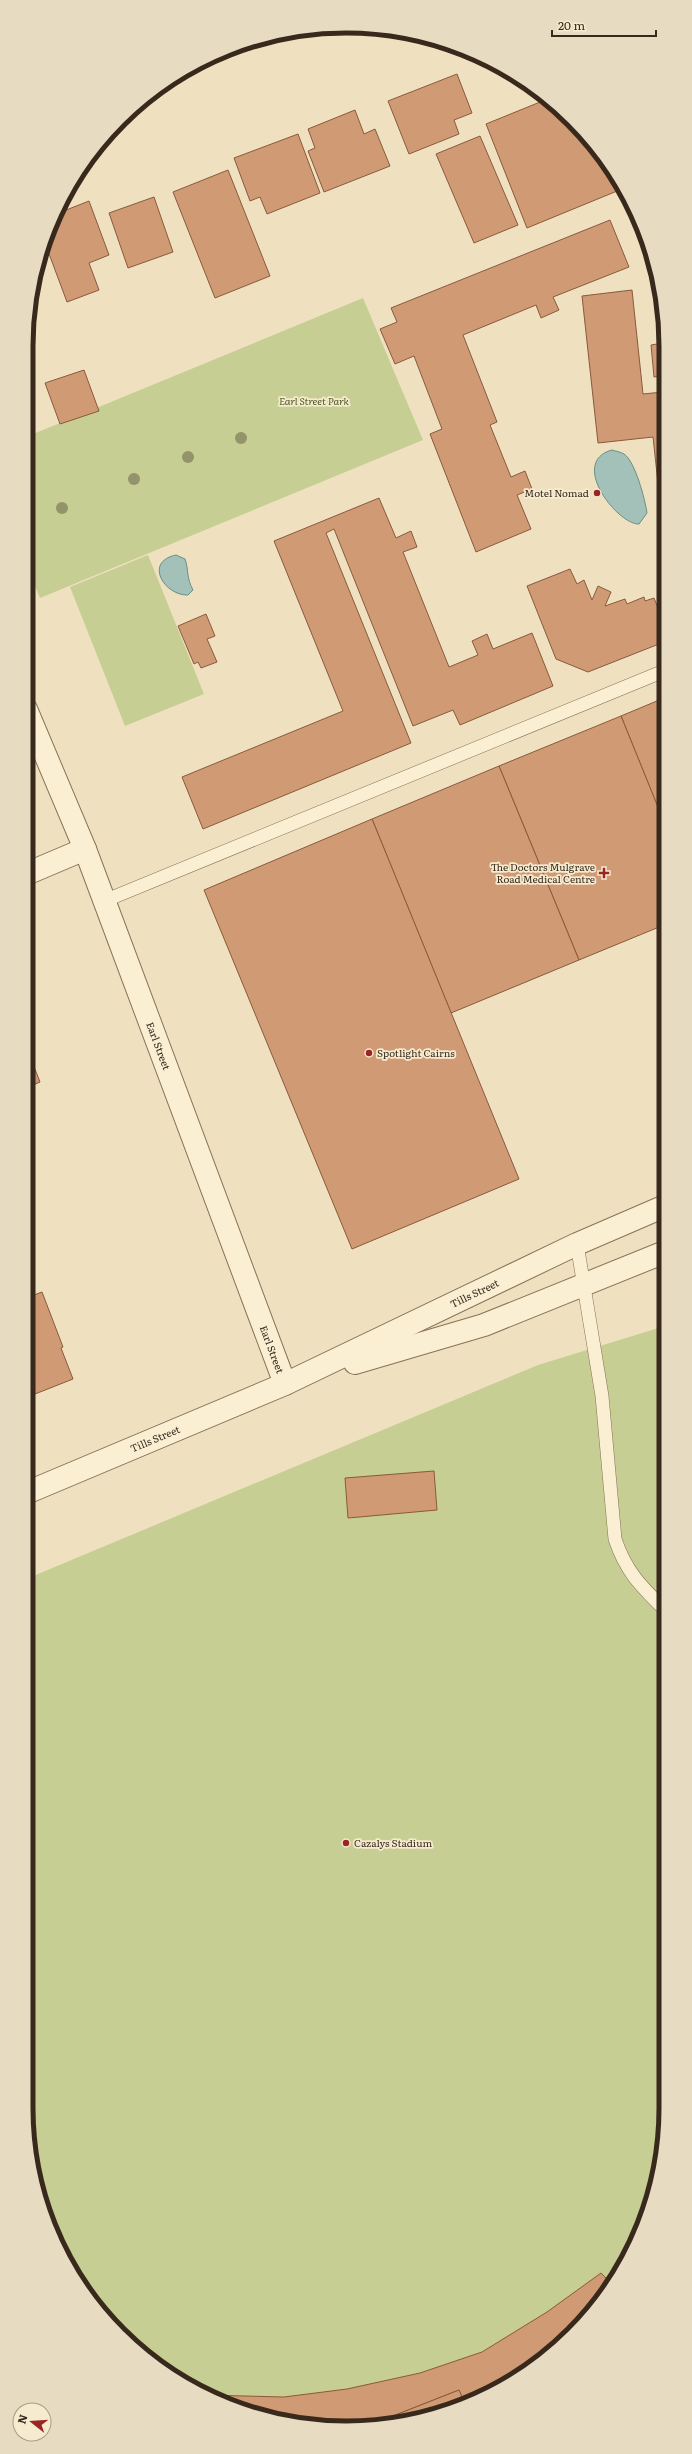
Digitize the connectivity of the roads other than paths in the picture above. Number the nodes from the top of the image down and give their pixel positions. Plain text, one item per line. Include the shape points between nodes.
1 (659, 673) edge
2 (33, 726) edge
3 (85, 849) junction
4 (33, 871) edge
5 (104, 901) junction
6 (659, 1209) edge
7 (577, 1244) junction
8 (659, 1254) edge
9 (584, 1284) junction
10 (285, 1384) junction
11 (33, 1490) edge
12 (659, 1604) edge

1 - 5 lane
2 - 3 street, Earl Street
3 - 4 street
3 - 5 street, Earl Street
5 - 10 street, Earl Street
6 - 7 street, Tills Street
7 - 9 lane
7 - 10 street, Tills Street
8 - 9 street, Tills Street
9 - 10 street, Tills Street via 484,1325
9 - 12 lane via 602,1396 615,1539 622,1560
10 - 11 street, Tills Street

